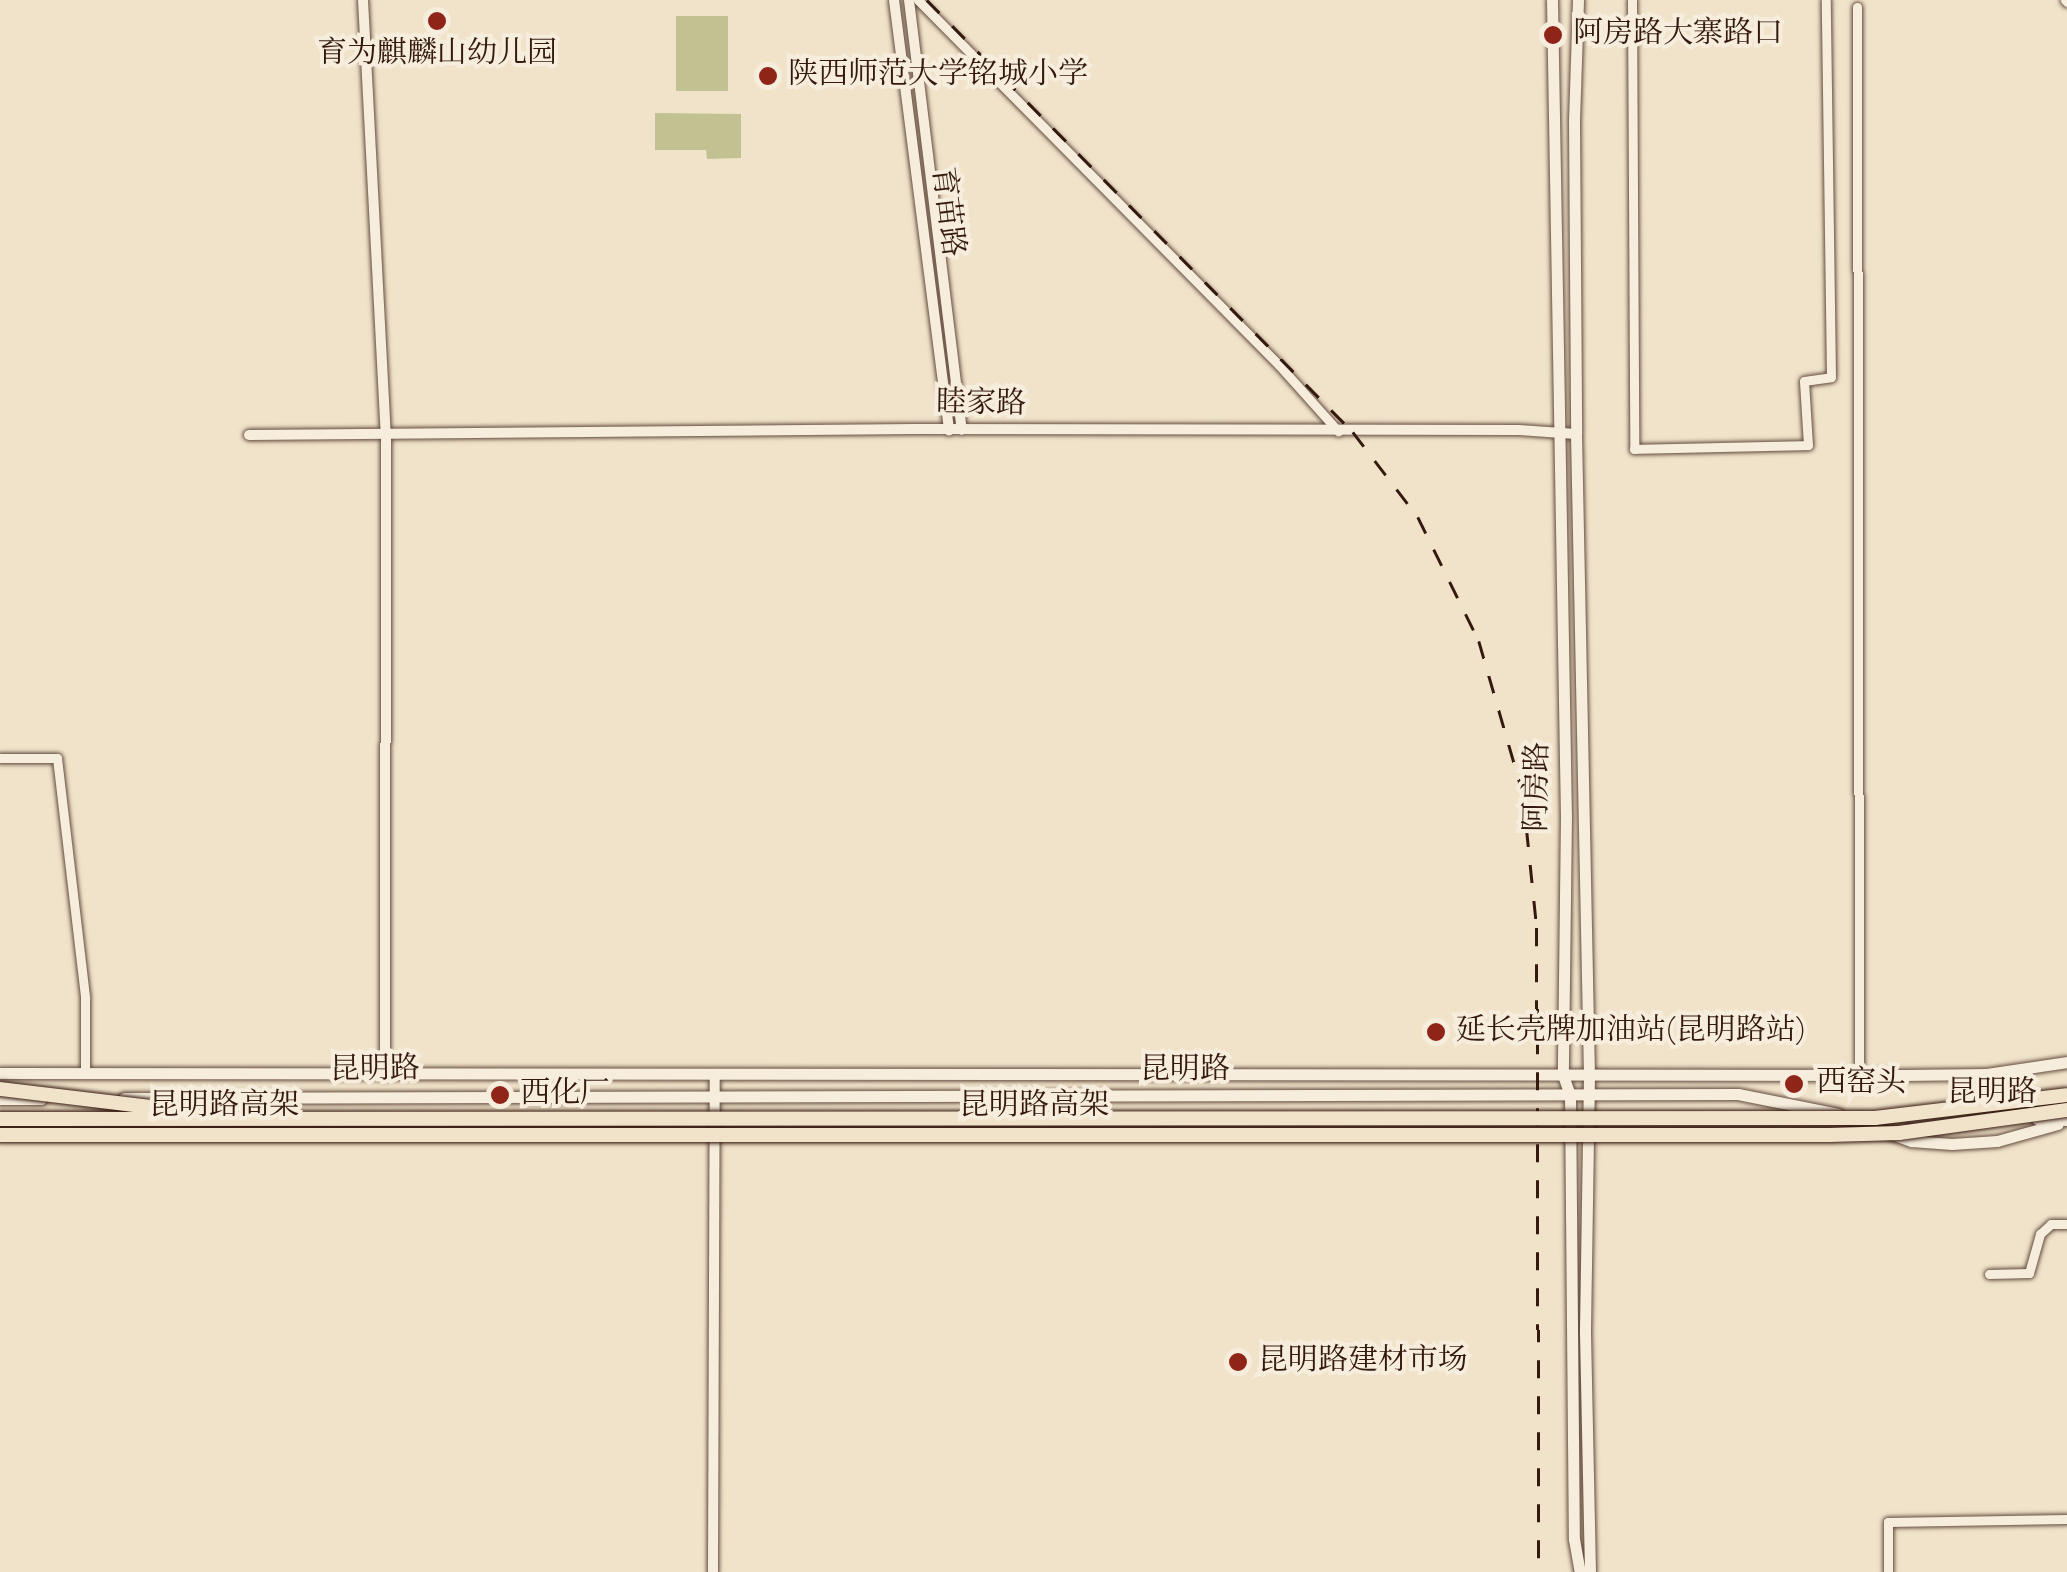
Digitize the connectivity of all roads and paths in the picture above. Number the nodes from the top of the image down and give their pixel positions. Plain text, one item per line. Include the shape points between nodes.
1 (363, 0) edge
2 (894, 0) edge
3 (909, 0) edge
4 (918, 0) edge
5 (1552, 0) edge
6 (1578, 0) edge
7 (1632, 0) edge
8 (1826, 0) edge
9 (1856, 8) dead end
10 (949, 430) junction
11 (962, 430) junction
12 (1339, 432) junction
13 (1561, 434) junction
14 (1576, 434) junction
15 (249, 436) dead end
16 (386, 436) junction
17 (0, 758) edge
18 (1587, 982) junction
19 (1563, 983) junction
20 (2067, 1062) edge
21 (0, 1073) edge
22 (85, 1073) junction
23 (715, 1074) junction
24 (1589, 1074) junction
25 (386, 1075) junction
26 (1858, 1075) junction
27 (1563, 1076) junction
28 (0, 1089) edge
29 (1588, 1094) junction
30 (1570, 1095) junction
31 (2067, 1095) edge
32 (714, 1097) junction
33 (0, 1100) edge
34 (2067, 1110) edge
35 (1839, 1114) junction
36 (0, 1119) edge
37 (242, 1119) junction
38 (2067, 1121) edge
39 (0, 1135) edge
40 (2067, 1224) edge
41 (1990, 1274) dead end
42 (2067, 1520) edge
43 (714, 1572) edge
44 (1580, 1572) edge
45 (1590, 1572) edge
46 (1888, 1572) edge

1 - 16 street
2 - 10 street, 育苗路
3 - 11 street, 育苗路
4 - 12 street
5 - 13 main road, 阿房路
6 - 14 main road, 阿房路
7 - 8 street via 1634,449 1808,446 1804,382 1831,377
9 - 26 street
10 - 11 street, 睦家路
10 - 16 street, 睦家路
11 - 12 street, 睦家路
12 - 13 street, 睦家路
13 - 14 street, 睦家路
13 - 19 main road, 阿房路
14 - 18 main road, 阿房路
15 - 16 street, 睦家路
16 - 25 street
17 - 22 street via 57,758 85,998
18 - 19 main road
18 - 24 main road, 阿房路
19 - 27 main road, 阿房路
20 - 26 main road, 昆明路 via 1987,1074
21 - 22 main road, 昆明路
22 - 25 main road, 昆明路
23 - 25 main road, 昆明路
23 - 27 main road, 昆明路
23 - 32 street
24 - 26 main road, 昆明路
24 - 27 main road, 昆明路
24 - 29 main road, 阿房路
27 - 30 main road, 阿房路
28 - 37 highway, bridge
29 - 30 main road, 昆明路
29 - 35 main road, 昆明路 via 1764,1096
29 - 45 main road, 阿房路
30 - 32 main road, 昆明路
30 - 44 main road, 阿房路 via 1574,1539
31 - 37 highway, 昆明路高架, bridge via 1875,1118
32 - 33 main road, 昆明路
32 - 43 street
34 - 39 highway, 昆明路高架, bridge via 1898,1134 1829,1135
35 - 38 main road, 昆明路
35 - 38 main road via 1911,1141 1952,1144 1996,1141
36 - 37 highway, 昆明路高架, bridge
40 - 41 street via 2051,1224 2040,1234 2030,1273
42 - 46 street via 1888,1522

